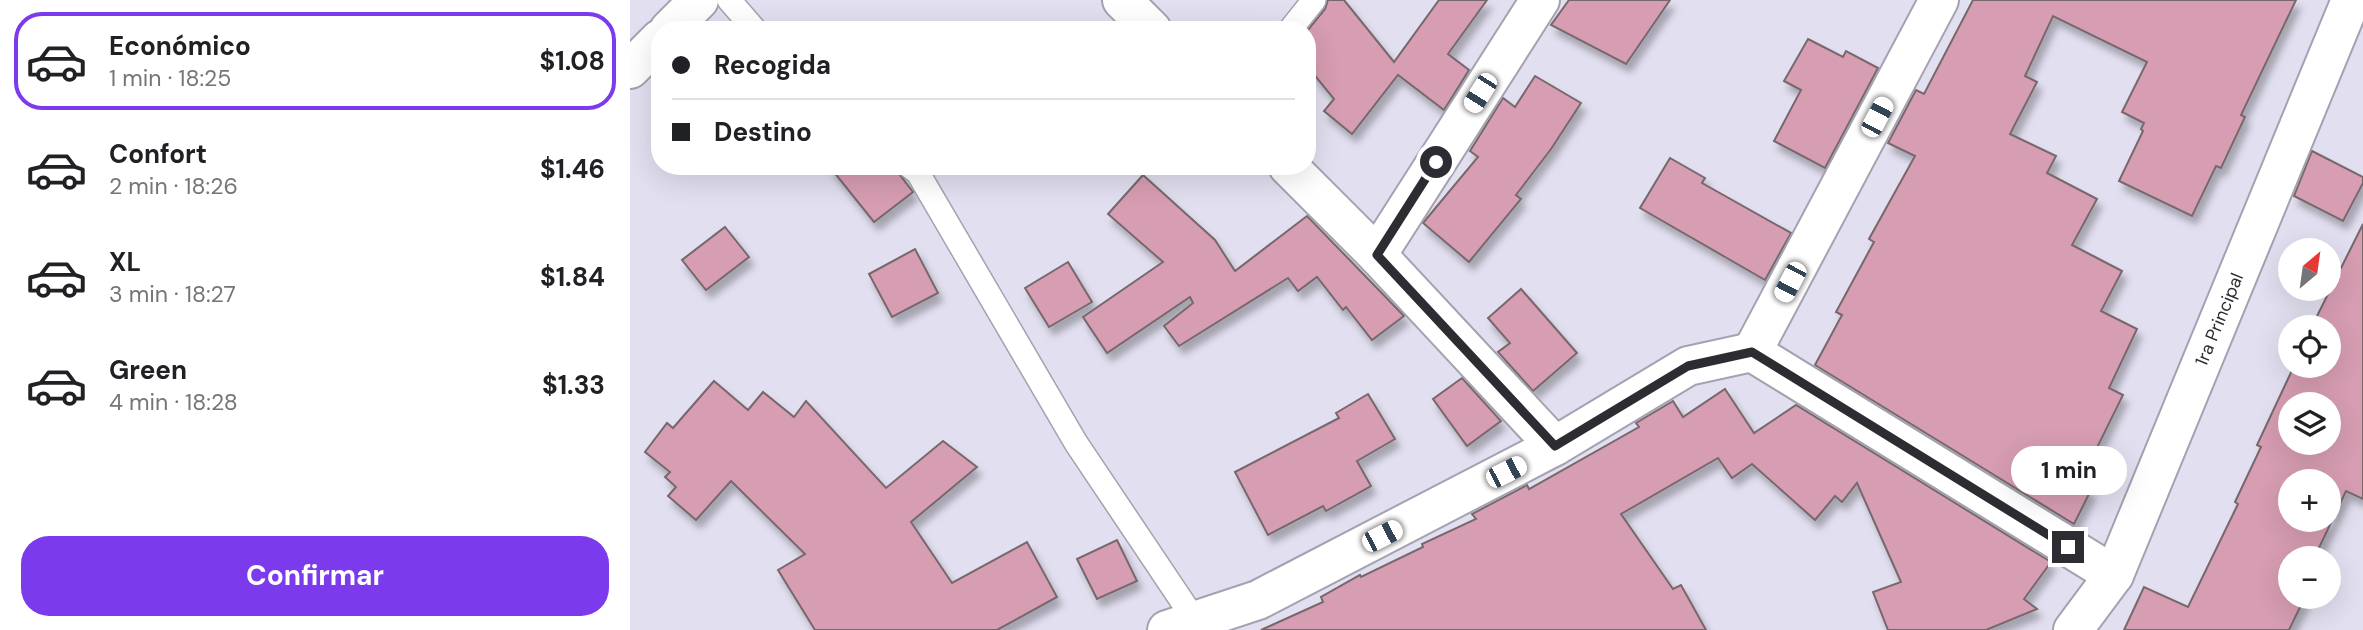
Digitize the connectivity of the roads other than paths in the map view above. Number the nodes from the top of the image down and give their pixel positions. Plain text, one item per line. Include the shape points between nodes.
1 (699, 0) edge
2 (729, 0) edge
3 (1122, 0) edge
4 (1314, 0) edge
5 (1540, 0) edge
6 (1939, 0) edge
7 (2351, 0) edge
8 (678, 21) edge
9 (747, 21) edge
10 (1143, 21) edge
11 (1297, 21) edge
12 (651, 48) edge
13 (630, 69) edge
14 (919, 175) edge
15 (1297, 175) edge
16 (1377, 255) junction
17 (1752, 352) junction
18 (1555, 446) junction
19 (2114, 575) junction
20 (1188, 627) edge
21 (2073, 630) edge

1 - 8 street
2 - 9 lane
3 - 10 street
4 - 11 lane
5 - 16 street
6 - 17 street
7 - 19 street, 1ra Principal
12 - 13 street
14 - 20 lane
15 - 16 street
16 - 18 street
17 - 18 street via 1688,366
17 - 19 street
18 - 20 street via 1258,600
19 - 21 street, 1ra Principal

